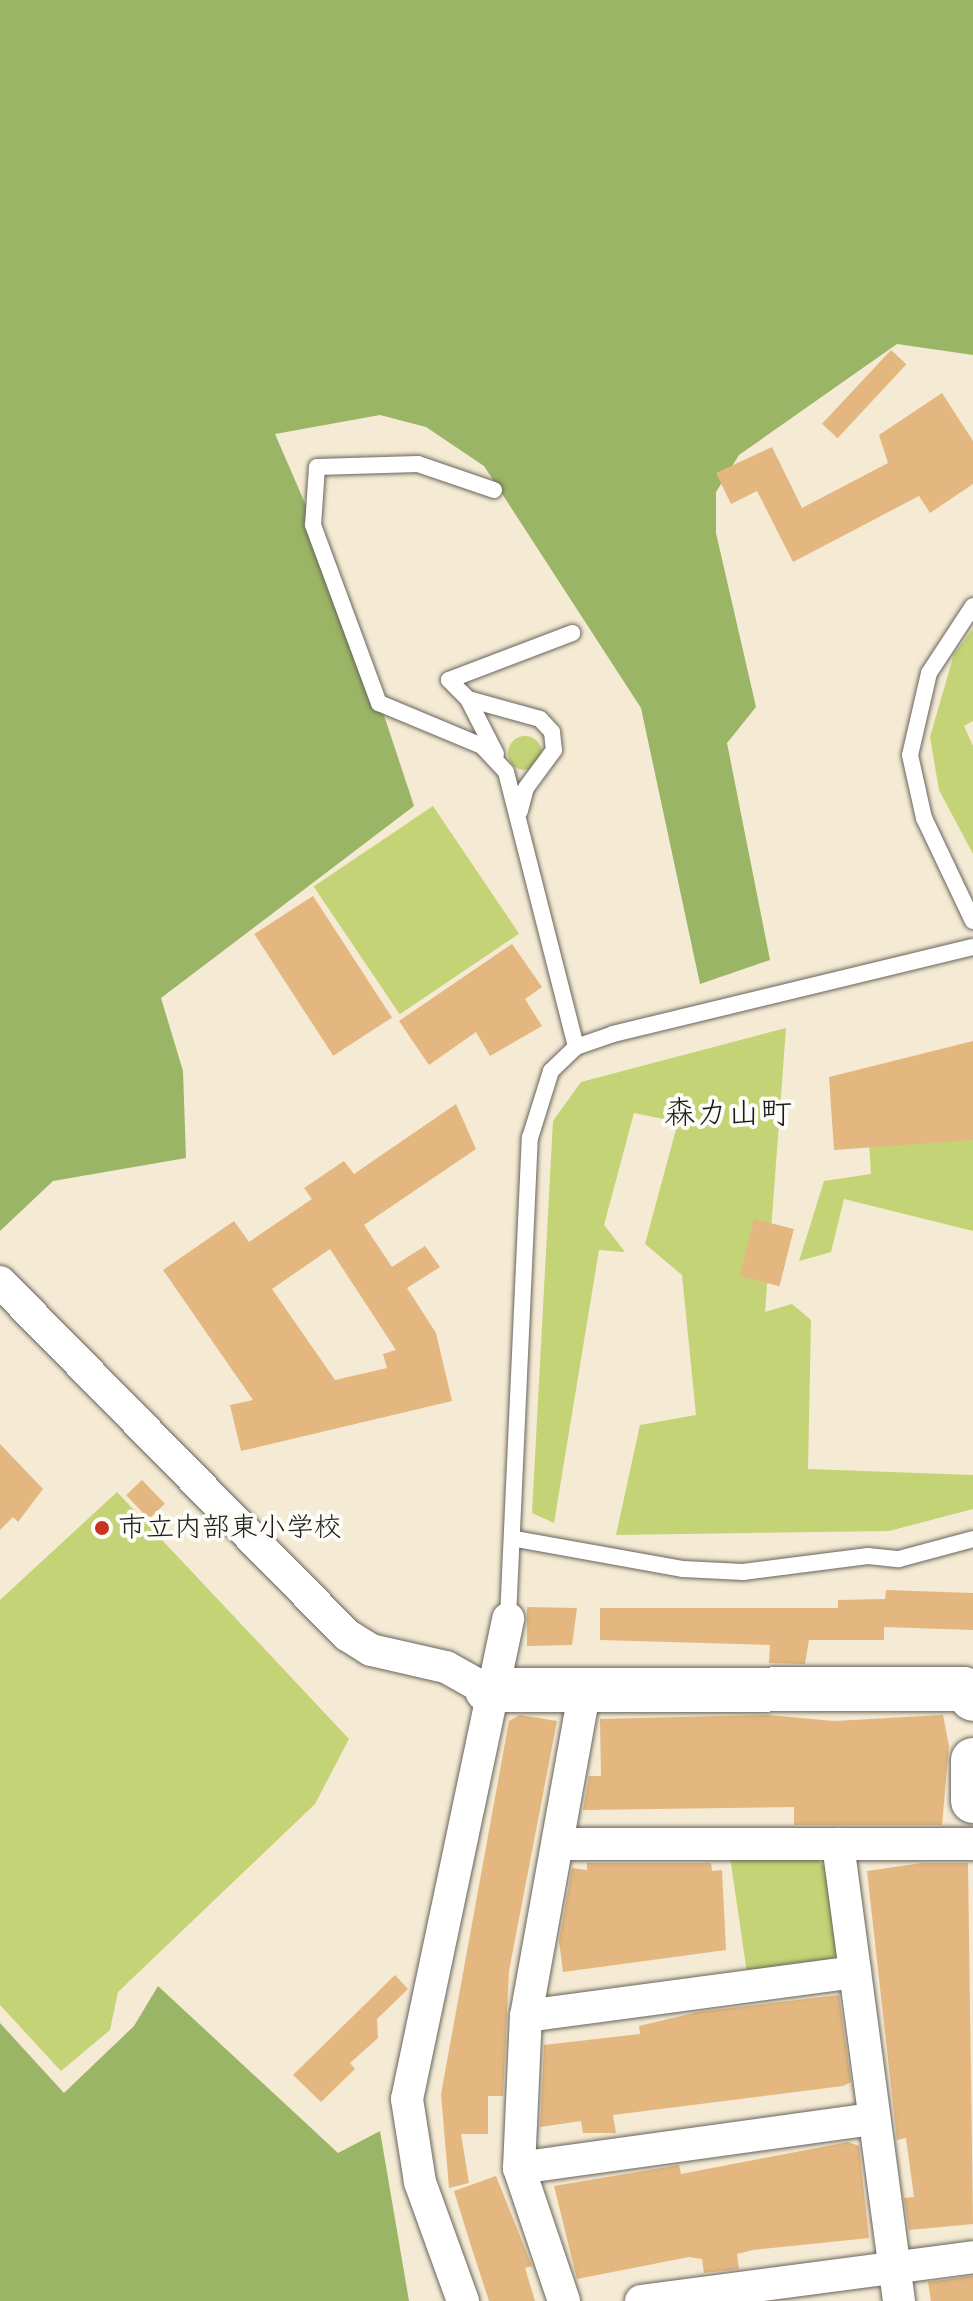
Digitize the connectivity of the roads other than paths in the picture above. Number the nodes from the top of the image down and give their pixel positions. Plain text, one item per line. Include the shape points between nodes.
1 (494, 490) dead end
2 (973, 606) edge
3 (572, 633) dead end
4 (468, 699) junction
5 (496, 754) junction
6 (520, 812) junction
7 (973, 921) edge
8 (973, 947) edge
9 (576, 1047) junction
10 (0, 1282) edge
11 (516, 1539) junction
12 (973, 1539) edge
13 (508, 1618) joint
14 (585, 1689) junction
15 (487, 1690) junction
16 (973, 1699) edge
17 (559, 1844) junction
18 (838, 1844) junction
19 (973, 1844) edge
20 (855, 1972) junction
21 (526, 2016) junction
22 (874, 2119) junction
23 (519, 2168) junction
24 (973, 2257) edge
25 (894, 2267) junction
26 (751, 2293) edge
27 (463, 2301) edge
28 (564, 2301) edge
29 (641, 2301) edge
30 (899, 2301) edge

1 - 5 lane via 418,464 317,467 313,525 379,703
2 - 7 lane via 929,673 910,755 924,818
3 - 4 lane via 449,680
4 - 5 lane
4 - 6 lane via 540,719 552,732 554,750 526,788
5 - 6 lane
6 - 9 lane
8 - 9 lane
9 - 11 lane via 537,1098 530,1138
10 - 15 street via 347,1635 371,1650 446,1667
11 - 12 lane via 683,1569 743,1572 868,1556 899,1559
11 - 13 lane
13 - 15 street
14 - 15 street
14 - 16 street via 964,1689
14 - 17 street
15 - 27 street via 405,2125
17 - 18 street
17 - 21 street
18 - 19 street
18 - 20 street
20 - 21 street
20 - 22 street
21 - 23 street
22 - 23 street
22 - 25 street
23 - 28 street
24 - 25 street
25 - 26 street
25 - 30 street
26 - 29 street

